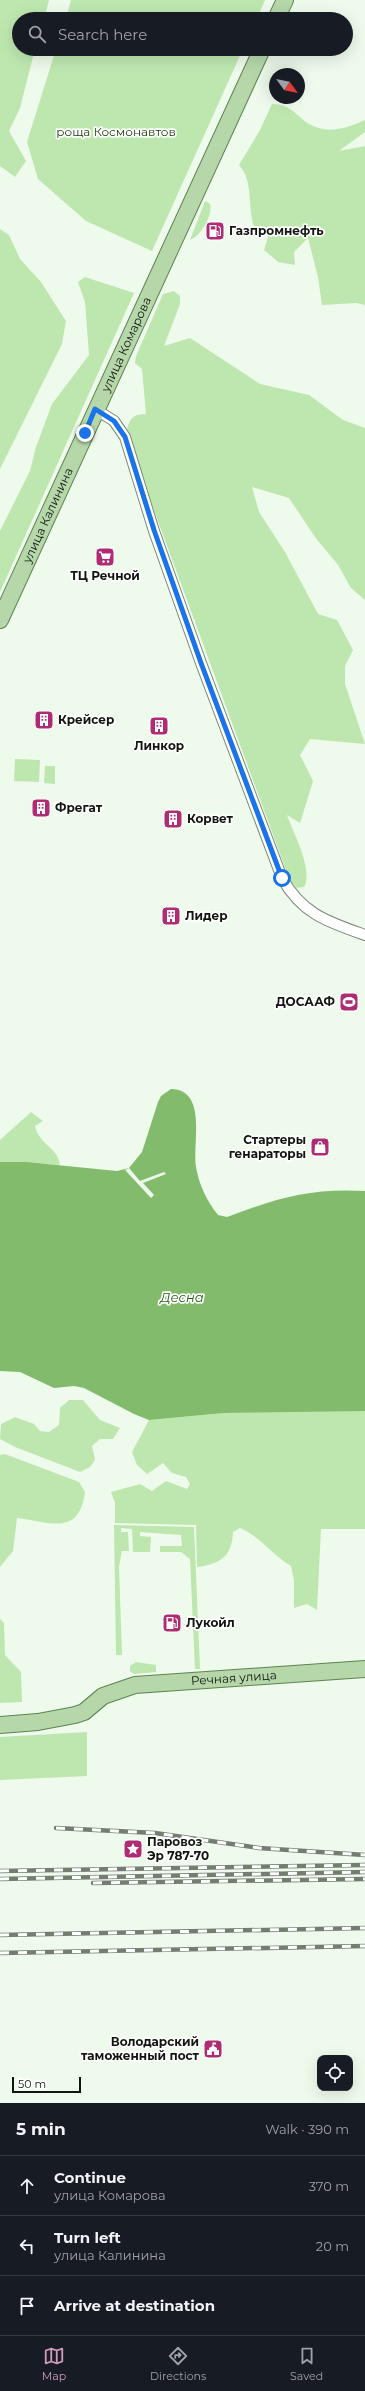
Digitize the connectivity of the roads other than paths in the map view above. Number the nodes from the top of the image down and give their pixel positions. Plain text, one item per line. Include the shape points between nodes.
1 (285, 0) edge
2 (279, 12) edge
3 (259, 56) edge
4 (95, 409) junction
5 (0, 620) edge
6 (365, 935) edge
7 (365, 1669) edge
8 (103, 1696) junction
9 (0, 1716) edge
10 (0, 1725) edge

1 - 2 main road
3 - 4 main road, улица Комарова
4 - 5 main road, улица Калинина
4 - 6 street via 114,421 125,437 154,530 201,663 282,878 304,907 334,924
7 - 8 main road, Речная улица via 135,1685
8 - 9 main road, Речная улица via 95,1694 57,1710
8 - 10 main road, Речная улица via 84,1712 71,1717

